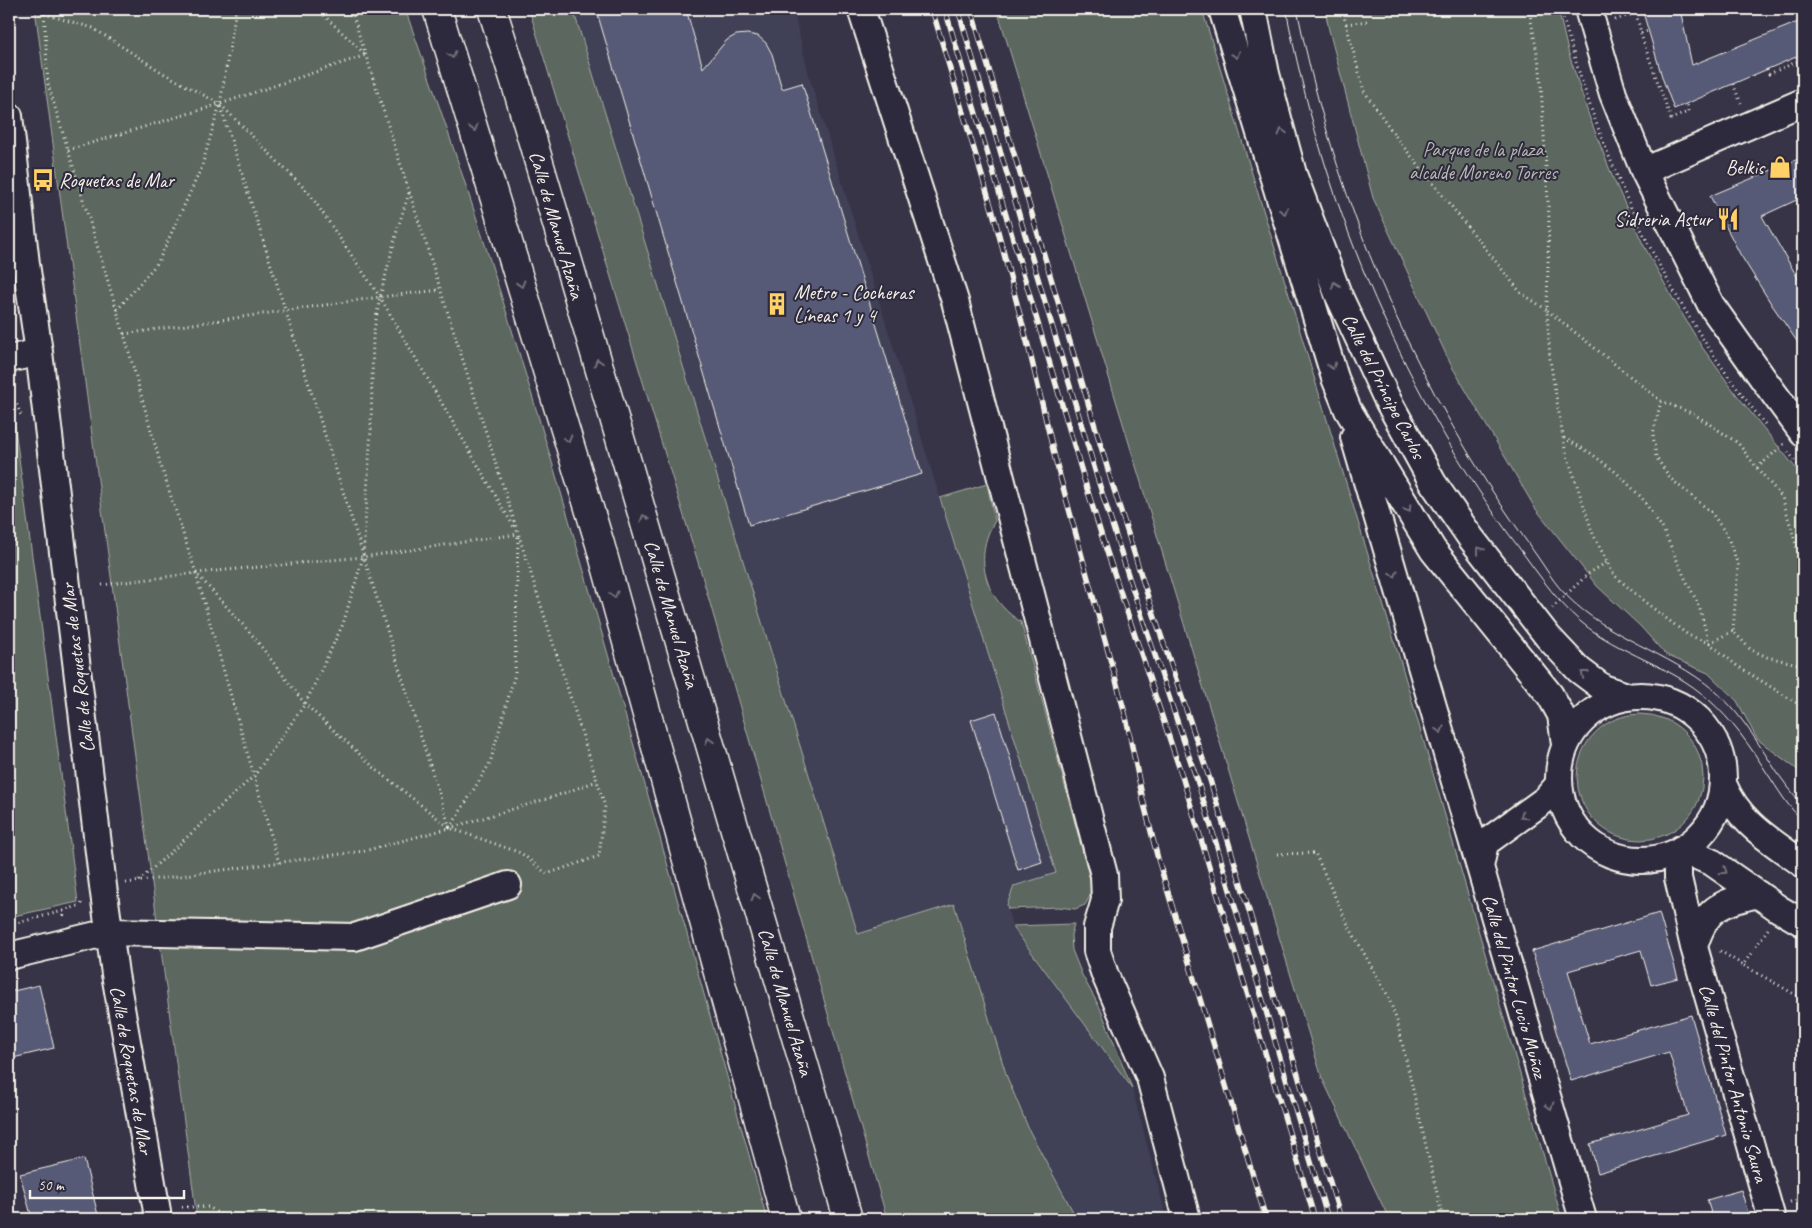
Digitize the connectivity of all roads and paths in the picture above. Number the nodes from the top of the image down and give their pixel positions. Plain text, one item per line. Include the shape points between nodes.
1 (44, 9) edge
2 (49, 9) edge
3 (236, 9) edge
4 (317, 9) edge
5 (351, 9) edge
6 (492, 9) edge
7 (499, 9) edge
8 (861, 9) edge
9 (1222, 9) edge
10 (1253, 9) edge
11 (1342, 9) edge
12 (1529, 9) edge
13 (1588, 9) edge
14 (1636, 11) edge
15 (44, 14) junction
16 (438, 16) edge
17 (1612, 20) dead end
18 (1367, 21) dead end
19 (1346, 24) junction
20 (1648, 31) dead end
21 (1641, 34) junction
22 (366, 55) junction
23 (1803, 59) edge
24 (1767, 69) dead end
25 (515, 81) junction
26 (1733, 84) dead end
27 (1803, 102) edge
28 (1687, 103) dead end
29 (220, 104) junction
30 (1743, 109) dead end
31 (9, 116) edge
32 (68, 150) junction
33 (1644, 171) junction
34 (409, 192) junction
35 (440, 290) junction
36 (380, 297) junction
37 (116, 310) junction
38 (1547, 310) junction
39 (285, 311) junction
40 (124, 334) junction
41 (40, 352) junction
42 (9, 360) edge
43 (1661, 401) junction
44 (1348, 410) junction
45 (1802, 431) edge
46 (1563, 438) junction
47 (1757, 468) junction
48 (518, 534) junction
49 (363, 557) junction
50 (1607, 562) junction
51 (1803, 568) edge
52 (196, 573) junction
53 (102, 586) dead end
54 (1551, 609) dead end
55 (1733, 631) junction
56 (1709, 643) junction
57 (1803, 663) edge
58 (1627, 696) junction
59 (305, 704) junction
60 (1803, 707) edge
61 (1565, 744) junction
62 (254, 776) junction
63 (597, 781) junction
64 (1559, 784) junction
65 (1722, 784) junction
66 (450, 828) junction
67 (1679, 850) junction
68 (1277, 854) dead end
69 (279, 862) junction
70 (1803, 864) edge
71 (1480, 867) junction
72 (139, 882) junction
73 (508, 885) dead end
74 (103, 886) junction
75 (1758, 894) junction
76 (1792, 917) edge
77 (109, 932) junction
78 (1694, 947) junction
79 (9, 956) edge
80 (1803, 999) edge
81 (818, 1112) junction
82 (182, 1207) dead end
83 (156, 1219) edge
84 (226, 1219) edge
85 (786, 1219) edge
86 (848, 1219) edge
87 (854, 1219) edge
88 (1186, 1219) edge
89 (1443, 1219) edge
90 (1583, 1219) edge
91 (1772, 1219) edge

1 - 15 path
2 - 15 path
3 - 29 path
4 - 22 path
5 - 22 path
6 - 25 highway, Calle de Manuel Azaña
7 - 25 highway
8 - 88 street via 955,301 1104,875 1105,900 1096,938 1099,957 1150,1078
9 -> 44 street, Calle del Príncipe Carlos via 1335,378
58 -> 10 street, Calle del Príncipe Carlos via 1603,688 1579,670 1486,558 1433,484 1387,399 1338,294 1293,174 1266,74
11 - 19 path
12 - 38 path via 1540,69 1548,198
13 - 33 street via 1613,94
14 - 17 path
14 - 21 path
15 - 29 path via 93,28 163,73
15 - 32 path via 48,84
16 -> 85 highway via 600,544
18 - 19 path
19 - 38 path via 1364,91 1521,293
20 - 21 path
21 - 28 path via 1671,119 1688,112
22 - 29 path
22 - 34 path
23 - 24 path via 1769,74
81 -> 25 highway, Calle de Manuel Azaña
26 - 30 path
27 - 33 street
29 - 32 path
29 - 36 path via 309,193
29 - 37 path via 201,169 158,262
29 - 39 path
31 - 41 street, Calle de Roquetas de Mar
32 - 37 path
33 - 45 street via 1711,305
34 - 35 path
34 - 36 path
35 - 36 path
35 - 48 path
36 - 39 path
36 - 48 path
36 - 49 path via 373,336
37 - 40 path
38 - 43 path
38 - 46 path via 1550,360
39 - 40 path
39 - 49 path
40 - 52 path via 161,466
41 - 42 street
41 - 74 street, Calle de Roquetas de Mar
43 - 47 path via 1694,414 1738,443
43 - 55 path via 1653,434 1656,457 1671,479 1711,512 1727,535 1738,566
44 -> 61 street, Calle del Príncipe Carlos via 1433,550 1550,695 1561,715
44 -> 71 street, Calle del Príncipe Carlos
45 - 47 path
46 - 50 path via 1593,534
46 - 56 path via 1590,452 1642,498 1663,529 1699,606
47 - 51 path via 1782,497
48 - 49 path
48 - 63 path
48 - 66 path via 515,674 490,764
49 - 52 path
49 - 59 path via 343,624
49 - 66 path
50 - 54 path via 1588,574
50 - 56 path via 1614,575 1645,602 1688,635
52 - 53 path
52 - 59 path via 253,636
52 - 62 path
55 - 56 path
55 - 57 path via 1750,649 1767,657
56 - 60 path via 1736,665
58 - 61 street via 1596,708 1573,730
58 - 65 street via 1643,695 1675,703 1702,723 1718,751
59 - 62 path
59 - 66 path via 378,771
61 - 64 street
62 - 69 path
62 - 72 path
63 - 66 path
63 - 66 path via 605,806 599,856 547,874 521,853
64 - 67 street via 1567,815 1587,840 1600,849 1615,856 1647,860
64 -> 71 street, Calle del Pintor Lucio Muñoz via 1546,799 1485,843
65 - 67 street via 1714,815 1694,840
65 - 70 street via 1739,813 1758,832
66 - 69 path via 364,851
67 -> 75 street via 1713,863
67 - 78 street, Calle del Pintor Antonio Saura via 1678,878
68 - 89 path via 1315,852 1347,923 1388,996 1397,1021
69 - 72 path
71 -> 90 street, Calle del Pintor Lucio Muñoz
72 - 74 path
73 - 77 street via 355,936
74 - 77 street, Calle de Roquetas de Mar
75 - 76 street
75 - 78 street via 1734,900 1714,910 1704,921
76 - 80 path via 1743,965
77 - 79 street
77 - 83 street, Calle de Roquetas de Mar
78 - 91 street, Calle del Pintor Antonio Saura
81 - 86 highway, Calle de Manuel Azaña
81 - 87 highway
82 - 84 path via 209,1207

